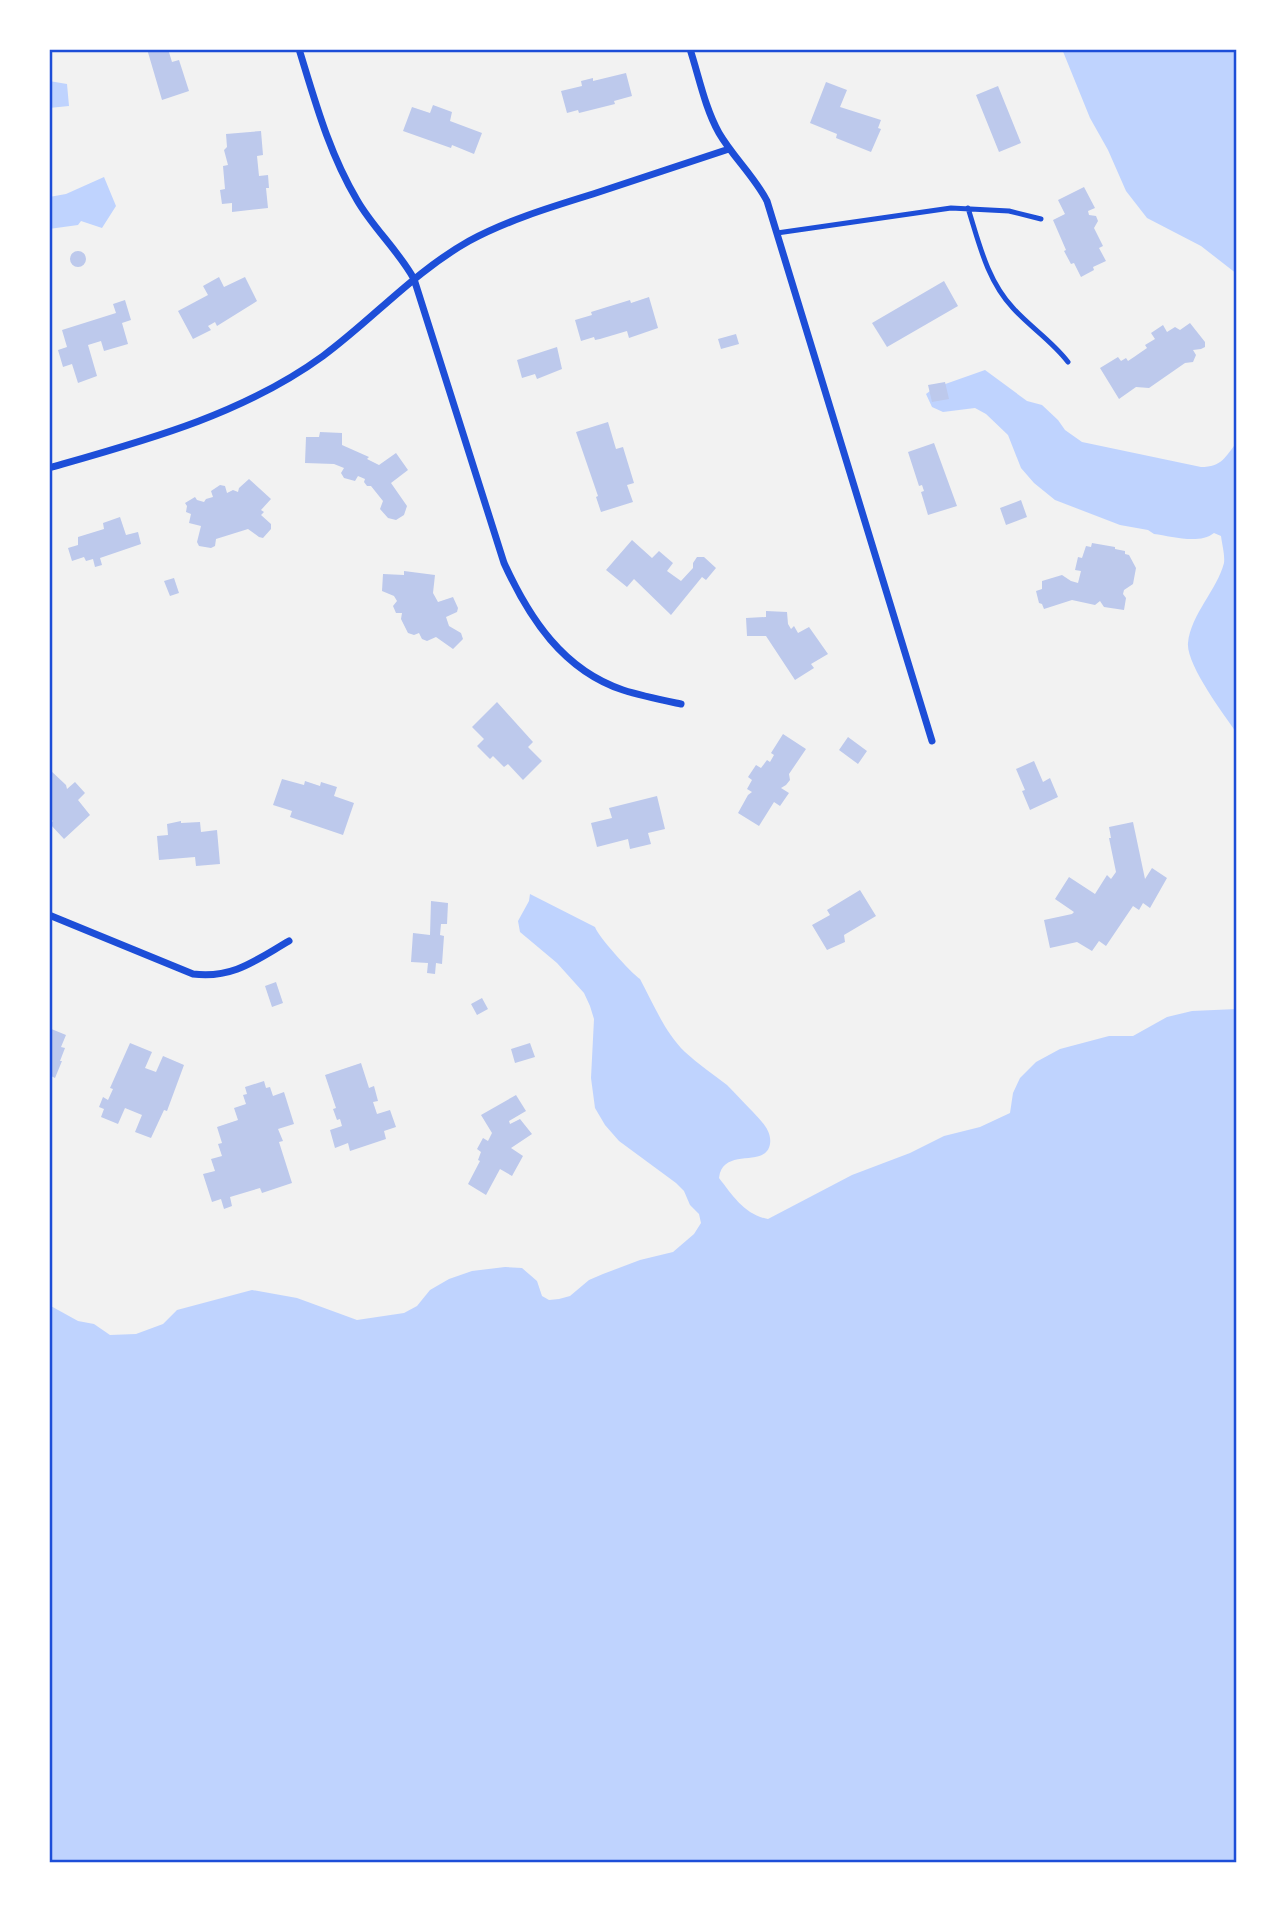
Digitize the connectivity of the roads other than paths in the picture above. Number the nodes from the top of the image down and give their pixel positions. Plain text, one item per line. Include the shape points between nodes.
1 (299, 49) edge
2 (690, 49) edge
3 (729, 149) junction
4 (968, 208) junction
5 (1041, 219) dead end
6 (777, 233) junction
7 (414, 279) junction
8 (1068, 362) dead end
9 (49, 468) edge
10 (681, 704) dead end
11 (932, 741) dead end
12 (49, 915) edge
13 (289, 941) dead end

1 - 7 street via 340,171
2 - 3 street via 708,108
3 - 6 street via 757,182
3 - 7 street via 506,223
4 - 5 lane
4 - 6 lane
4 - 8 lane via 996,285
6 - 11 street
7 - 9 street via 324,356 260,395 176,430
7 - 10 street via 504,563 534,620 574,664 597,678
12 - 13 street via 193,974 210,976 230,973

